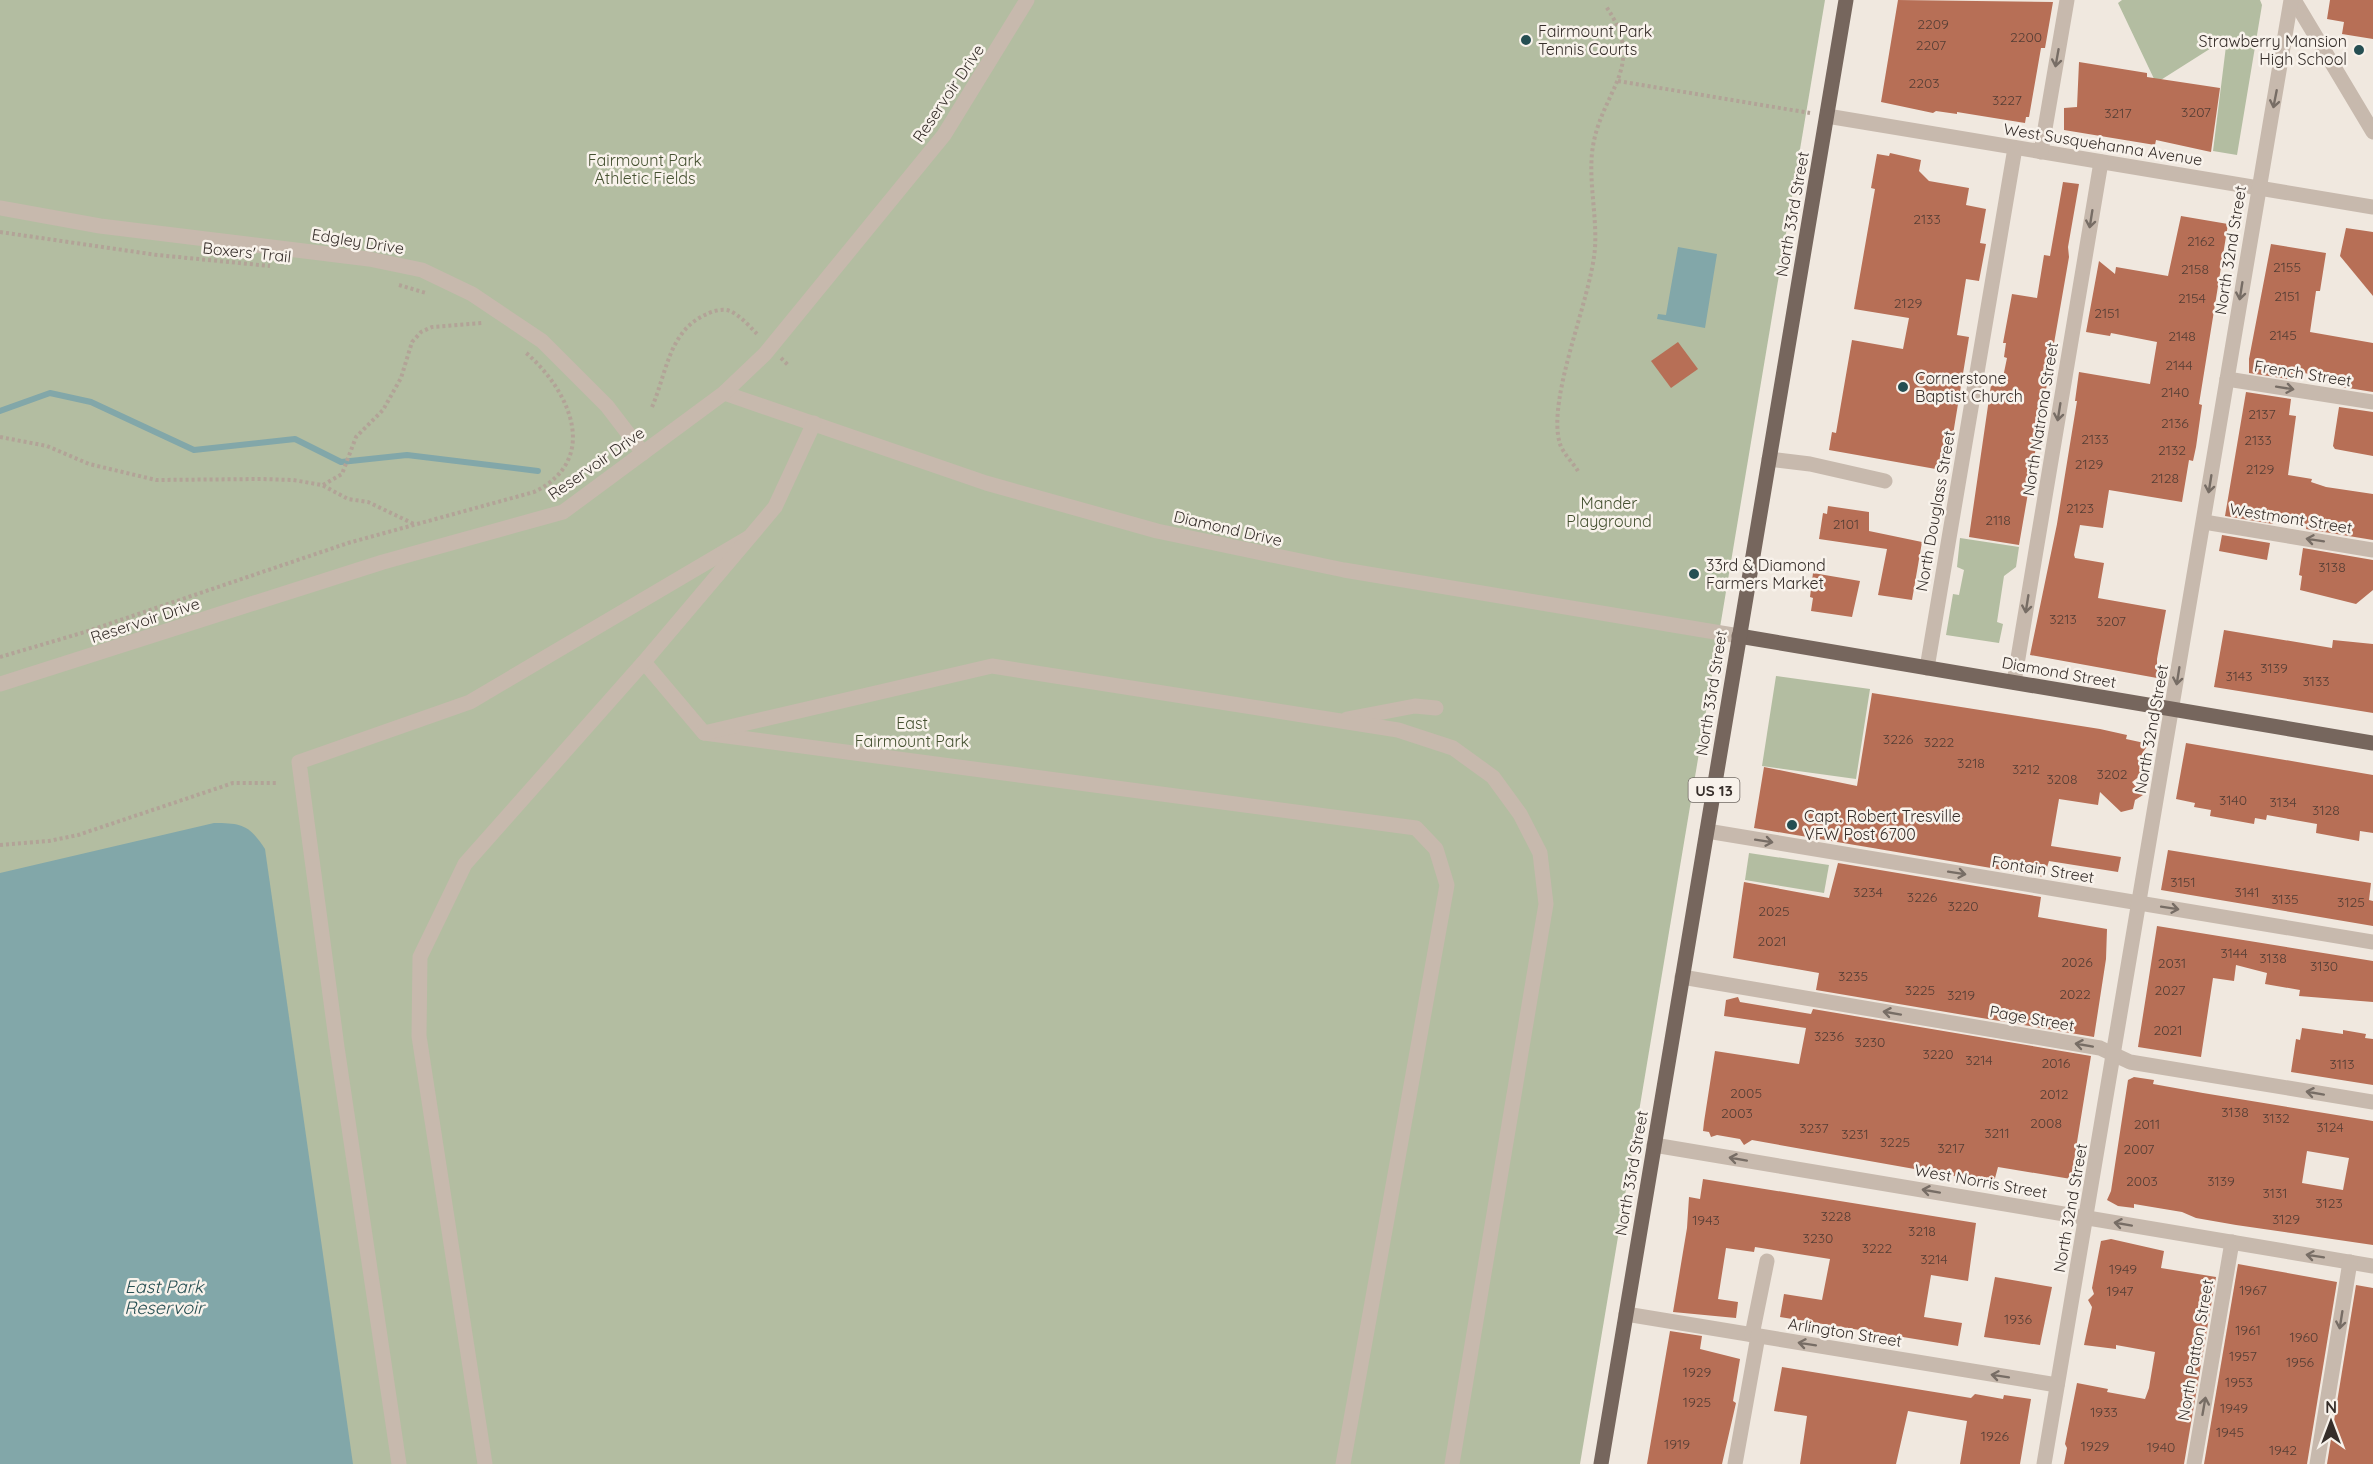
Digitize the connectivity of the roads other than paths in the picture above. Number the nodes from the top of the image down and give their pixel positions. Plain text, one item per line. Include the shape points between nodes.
1 (1027, 0) edge
2 (1846, 0) edge
3 (2067, 0) edge
4 (2292, 0) edge
5 (1827, 116) junction
6 (2373, 132) edge
7 (2015, 148) junction
8 (2042, 152) junction
9 (2101, 162) junction
10 (2258, 188) junction
11 (2373, 207) edge
12 (0, 208) edge
13 (2227, 379) junction
14 (724, 393) junction
15 (2373, 402) edge
16 (814, 423) junction
17 (643, 453) junction
18 (1769, 459) junction
19 (1885, 481) dead end
20 (2204, 522) junction
21 (748, 538) junction
22 (2373, 550) edge
23 (1739, 636) junction
24 (644, 662) junction
25 (1927, 668) junction
26 (2014, 682) junction
27 (0, 684) edge
28 (1436, 708) dead end
29 (2173, 709) junction
30 (1337, 721) junction
31 (704, 733) junction
32 (2373, 742) edge
33 (1707, 831) junction
34 (2140, 903) junction
35 (2373, 942) edge
36 (1682, 977) junction
37 (2114, 1055) junction
38 (2373, 1102) edge
39 (1654, 1144) junction
40 (2086, 1217) junction
41 (2232, 1242) junction
42 (1767, 1261) dead end
43 (2350, 1262) junction
44 (2373, 1266) edge
45 (1626, 1314) junction
46 (1755, 1335) junction
47 (2057, 1385) junction
48 (399, 1464) edge
49 (485, 1464) edge
50 (1342, 1464) edge
51 (1452, 1464) edge
52 (1601, 1464) edge
53 (1735, 1464) edge
54 (2044, 1464) edge
55 (2194, 1464) edge
56 (2317, 1464) edge

1 - 14 street, Reservoir Drive via 944,135 765,354
2 - 5 main road, North 33rd Street / US 13
3 -> 8 street
4 - 6 street
4 -> 10 street, North 32nd Street
5 - 7 street, West Susquehanna Avenue
5 - 18 main road, North 33rd Street / US 13
7 - 8 street, West Susquehanna Avenue
7 - 25 street, North Douglass Street
8 - 9 street, West Susquehanna Avenue
9 - 10 street, West Susquehanna Avenue
9 -> 26 street, North Natrona Street
10 - 11 street, West Susquehanna Avenue
10 -> 13 street, North 32nd Street
12 - 17 street, Edgley Drive via 100,226 369,259 422,270 472,294 542,341 607,406
13 -> 15 street, French Street
13 -> 20 street, North 32nd Street
14 - 16 street, Diamond Drive
14 - 17 street, Reservoir Drive
16 - 21 street via 775,507
16 - 23 street, Diamond Drive via 1043,500 1196,540 1333,568
17 - 27 street, Reservoir Drive via 563,512 383,562
18 - 19 street
18 - 23 main road, North 33rd Street / US 13
22 -> 20 street, Westmont Street
20 -> 29 street, North 32nd Street
21 - 24 street
21 - 48 street via 470,702 299,762 338,1058
23 - 25 main road, Diamond Street
23 - 33 main road, North 33rd Street / US 13
24 - 31 street
24 - 49 street via 465,864 420,957 419,1036
25 - 26 main road, Diamond Street
26 - 29 main road, Diamond Street
28 - 30 street via 1414,706
29 - 32 main road, Diamond Street
29 - 34 street, North 32nd Street
30 - 31 street via 992,666
30 - 51 street via 1398,730 1453,748 1493,777 1520,814 1539,853 1546,904
31 - 50 street via 1416,828 1436,849 1448,885
33 -> 34 street, Fontain Street
33 - 36 main road, North 33rd Street / US 13
34 -> 35 street, Fontain Street
34 - 37 street, North 32nd Street
37 -> 36 street, Page Street via 2100,1048
36 - 39 main road, North 33rd Street / US 13
38 -> 37 street, Page Street via 2130,1062
37 - 40 street, North 32nd Street
40 -> 39 street, West Norris Street
39 - 45 main road, North 33rd Street / US 13
41 -> 40 street, West Norris Street
40 - 47 street, North 32nd Street
43 -> 41 street, West Norris Street
55 -> 41 street, North Patton Street
42 - 46 street
43 - 44 street, West Norris Street
43 -> 56 street
45 - 46 street, Arlington Street
45 - 52 main road, North 33rd Street / US 13
47 -> 46 street, Arlington Street
46 - 53 street
47 - 54 street, North 32nd Street

